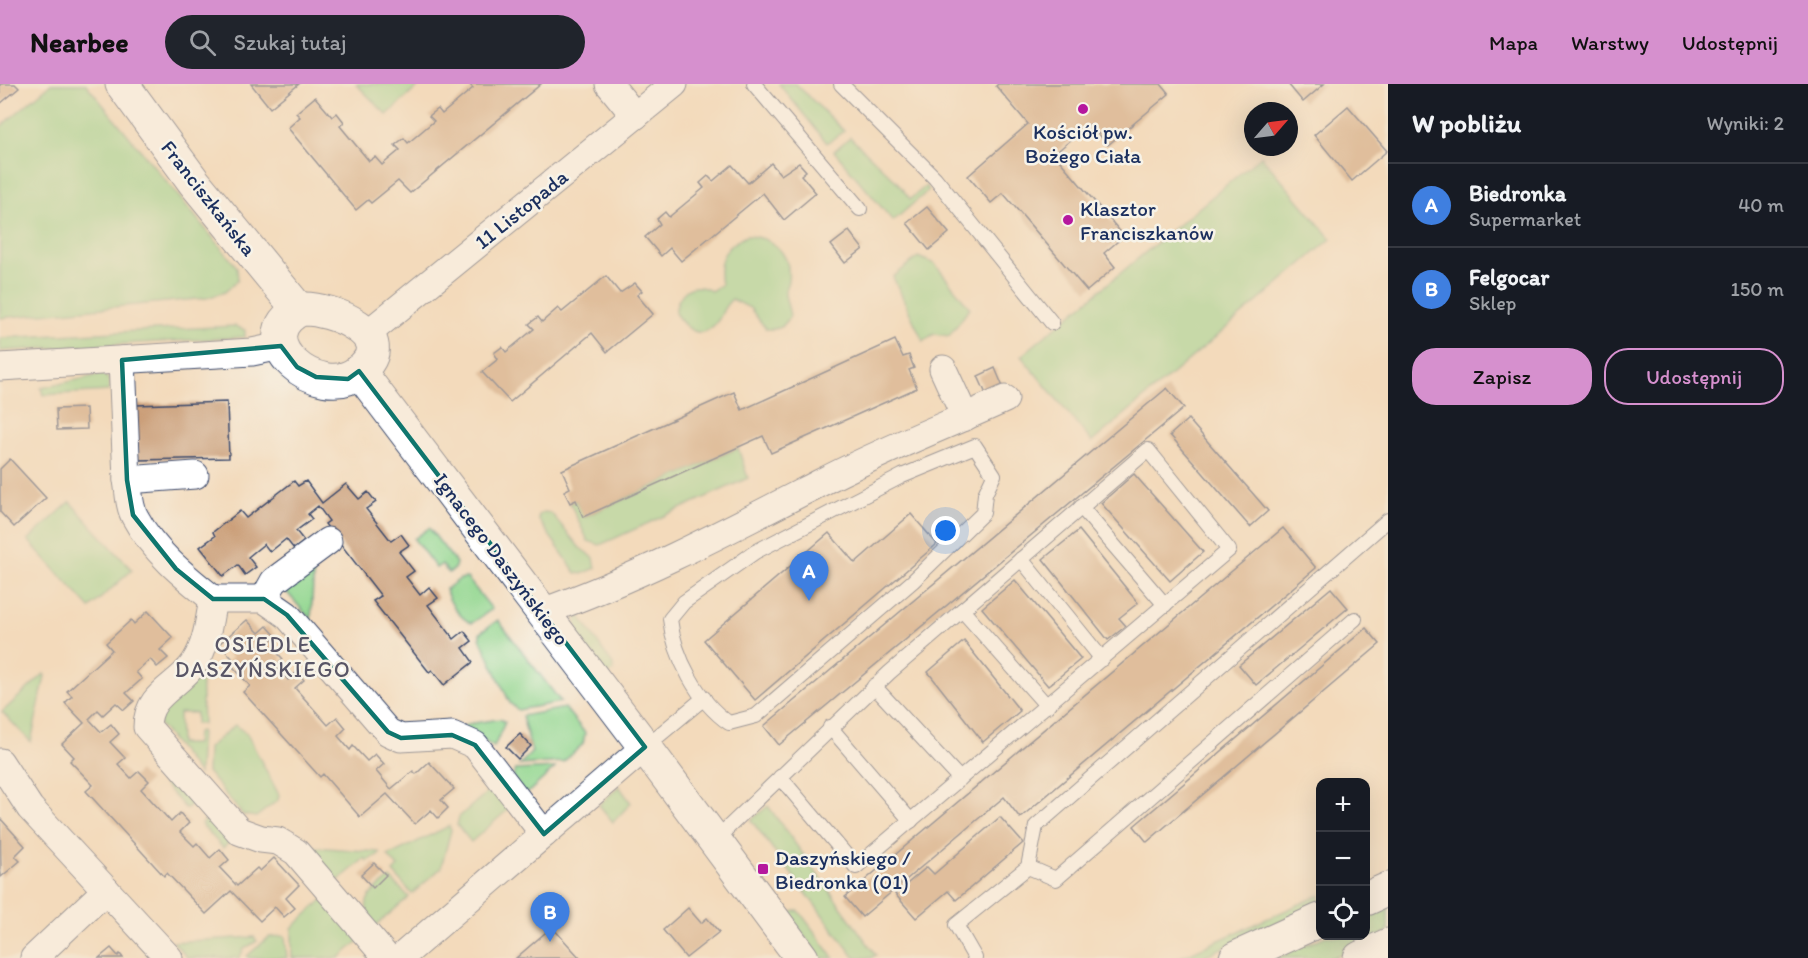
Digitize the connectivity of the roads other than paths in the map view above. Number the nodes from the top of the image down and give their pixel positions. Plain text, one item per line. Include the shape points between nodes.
1 (122, 84) edge
2 (609, 84) edge
3 (674, 84) edge
4 (754, 84) edge
5 (841, 84) edge
6 (635, 116) junction
7 (860, 209) dead end
8 (299, 310) junction
9 (1052, 323) dead end
10 (367, 334) junction
11 (281, 346) junction
12 (122, 360) junction
13 (0, 367) edge
14 (943, 369) dead end
15 (359, 371) junction
16 (1005, 399) dead end
17 (965, 417) junction
18 (195, 475) dead end
19 (127, 480) junction
20 (1081, 507) junction
21 (1388, 520) edge
22 (328, 541) dead end
23 (1021, 559) junction
24 (213, 599) junction
25 (264, 599) junction
26 (1166, 605) junction
27 (962, 610) junction
28 (542, 612) junction
29 (1355, 619) dead end
30 (1102, 659) junction
31 (874, 686) junction
32 (704, 698) junction
33 (1047, 706) junction
34 (830, 727) junction
35 (645, 747) junction
36 (0, 762) edge
37 (780, 777) junction
38 (960, 779) junction
39 (911, 821) junction
40 (544, 834) junction
41 (715, 840) junction
42 (1028, 867) junction
43 (1388, 889) edge
44 (106, 890) junction
45 (1370, 897) edge
46 (1316, 922) edge
47 (1388, 945) edge
48 (34, 958) edge
49 (169, 958) edge
50 (387, 958) edge
51 (400, 958) edge
52 (802, 958) edge
53 (975, 958) edge
54 (1236, 958) edge
55 (1360, 958) edge

1 - 8 street, Franciszkańska via 194,182
2 - 6 street
3 - 6 street, 11 Listopada
4 - 7 lane
5 - 9 lane via 935,178
6 - 10 street, 11 Listopada
8 - 10 street via 332,312
8 - 11 street via 283,324
10 - 15 street via 371,351 367,364
11 - 12 street via 252,352
11 - 15 street via 297,368 316,377 348,379
12 - 13 street
12 - 19 street
14 - 17 street
15 - 28 street, Ignacego Daszyńskiego
16 - 17 street
17 - 28 street via 579,599
18 - 19 street
19 - 24 street via 134,515 149,539 176,569
20 - 23 lane
20 - 26 lane
20 - 26 lane via 1148,450 1229,550
21 - 42 lane via 1036,826
22 - 25 street via 274,581
23 - 27 lane
23 - 30 lane
24 - 25 street
24 - 50 street via 206,637 195,663 156,700 147,713 147,727 239,831 261,840 278,841 296,852
25 - 40 street via 287,615 388,732 400,738 452,735 475,745
26 - 30 lane
27 - 31 lane
27 - 33 lane
28 - 35 street, Ignacego Daszyńskiego
29 - 42 lane via 1056,879
30 - 33 lane
31 - 34 lane
31 - 38 lane
32 - 32 lane via 713,712 729,723 756,716 913,581 983,513 985,494 994,476 975,446 902,476 755,552 684,602 670,620 672,639
32 - 35 lane
33 - 38 lane
34 - 37 lane
34 - 39 lane
35 - 40 street
35 - 41 street, Ignacego Daszyńskiego
36 - 44 street via 30,808
37 - 39 lane via 856,867
37 - 41 lane
38 - 39 lane
40 - 51 street
41 - 52 street, Ignacego Daszyńskiego
42 - 53 lane via 956,925
43 - 45 street
44 - 48 street
44 - 49 street
46 - 54 street
47 - 55 street

